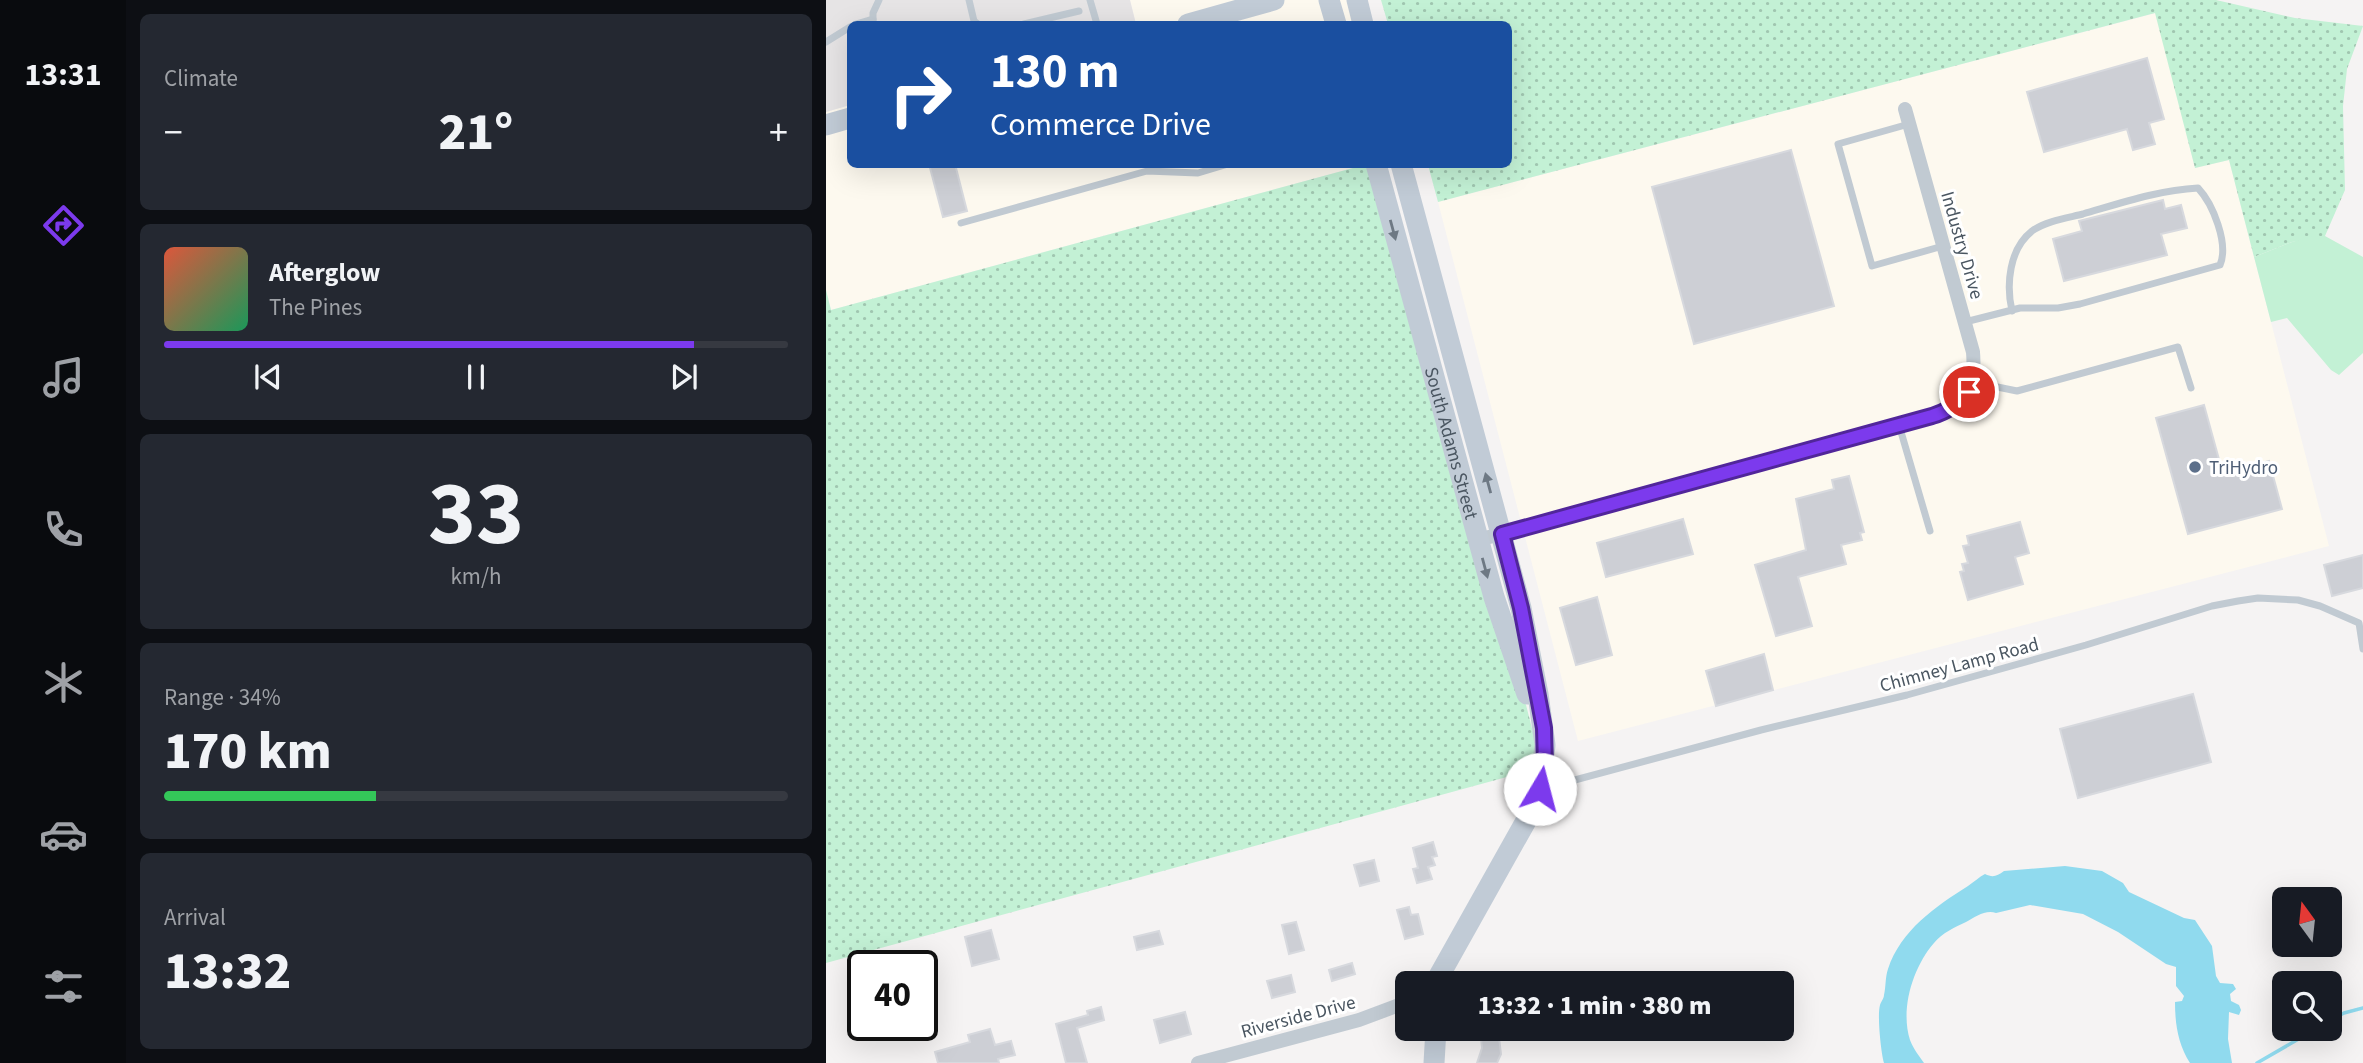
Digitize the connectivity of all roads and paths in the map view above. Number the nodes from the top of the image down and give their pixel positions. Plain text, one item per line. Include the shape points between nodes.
1 (879, 0) edge
2 (969, 0) edge
3 (1090, 0) edge
4 (1274, 0) edge
5 (1329, 0) edge
6 (1357, 0) edge
7 (1079, 10) dead end
8 (873, 21) edge
9 (974, 21) edge
10 (1036, 21) edge
11 (1096, 21) edge
12 (1199, 21) edge
13 (1335, 21) edge
14 (1362, 21) edge
15 (847, 29) edge
16 (826, 42) edge
17 (1905, 109) dead end
18 (847, 119) edge
19 (1909, 124) junction
20 (826, 125) edge
21 (1215, 168) edge
22 (1377, 168) edge
23 (1402, 168) edge
24 (961, 223) dead end
25 (1944, 246) junction
26 (2012, 311) junction
27 (1965, 322) junction
28 (1971, 387) junction
29 (2191, 388) dead end
30 (1899, 425) junction
31 (1930, 531) dead end
32 (1502, 534) junction
33 (1478, 540) junction
34 (2363, 649) edge
35 (1541, 717) junction
36 (1540, 789) junction
37 (1442, 971) edge
38 (1395, 1006) edge
39 (1435, 1041) edge
40 (1198, 1063) edge
41 (1434, 1063) edge

1 - 8 lane
2 - 9 lane
3 - 11 lane
4 - 12 street
5 - 13 street
6 - 14 street
7 - 10 lane
15 - 16 lane
17 - 19 street, Industry Drive
18 - 20 street
19 - 25 street, Industry Drive
19 - 25 lane via 1839,144 1872,266
21 - 24 lane via 1198,173 1147,172
22 -> 33 street, South Adams Street
32 -> 23 street, South Adams Street
25 - 27 street, Industry Drive
26 - 26 lane via 2080,304 2220,265 2224,245 2208,199 2198,188 2160,192 2032,231 2014,257 2009,283
26 - 27 lane
27 - 28 street, Industry Drive via 1973,352
28 - 29 lane via 2017,391 2178,347
28 - 30 street via 1947,411
30 - 31 lane
30 - 32 street
32 - 33 street
32 - 35 street, South Adams Street
33 -> 35 street, South Adams Street via 1505,631
34 - 36 lane, Chimney Lamp Road via 2359,623 2320,606 2281,598 2238,601 1907,695
35 - 36 street, South Adams Street via 1545,745
36 - 37 street, South Adams Street via 1518,839
38 - 40 street, Riverside Drive
39 - 41 street

